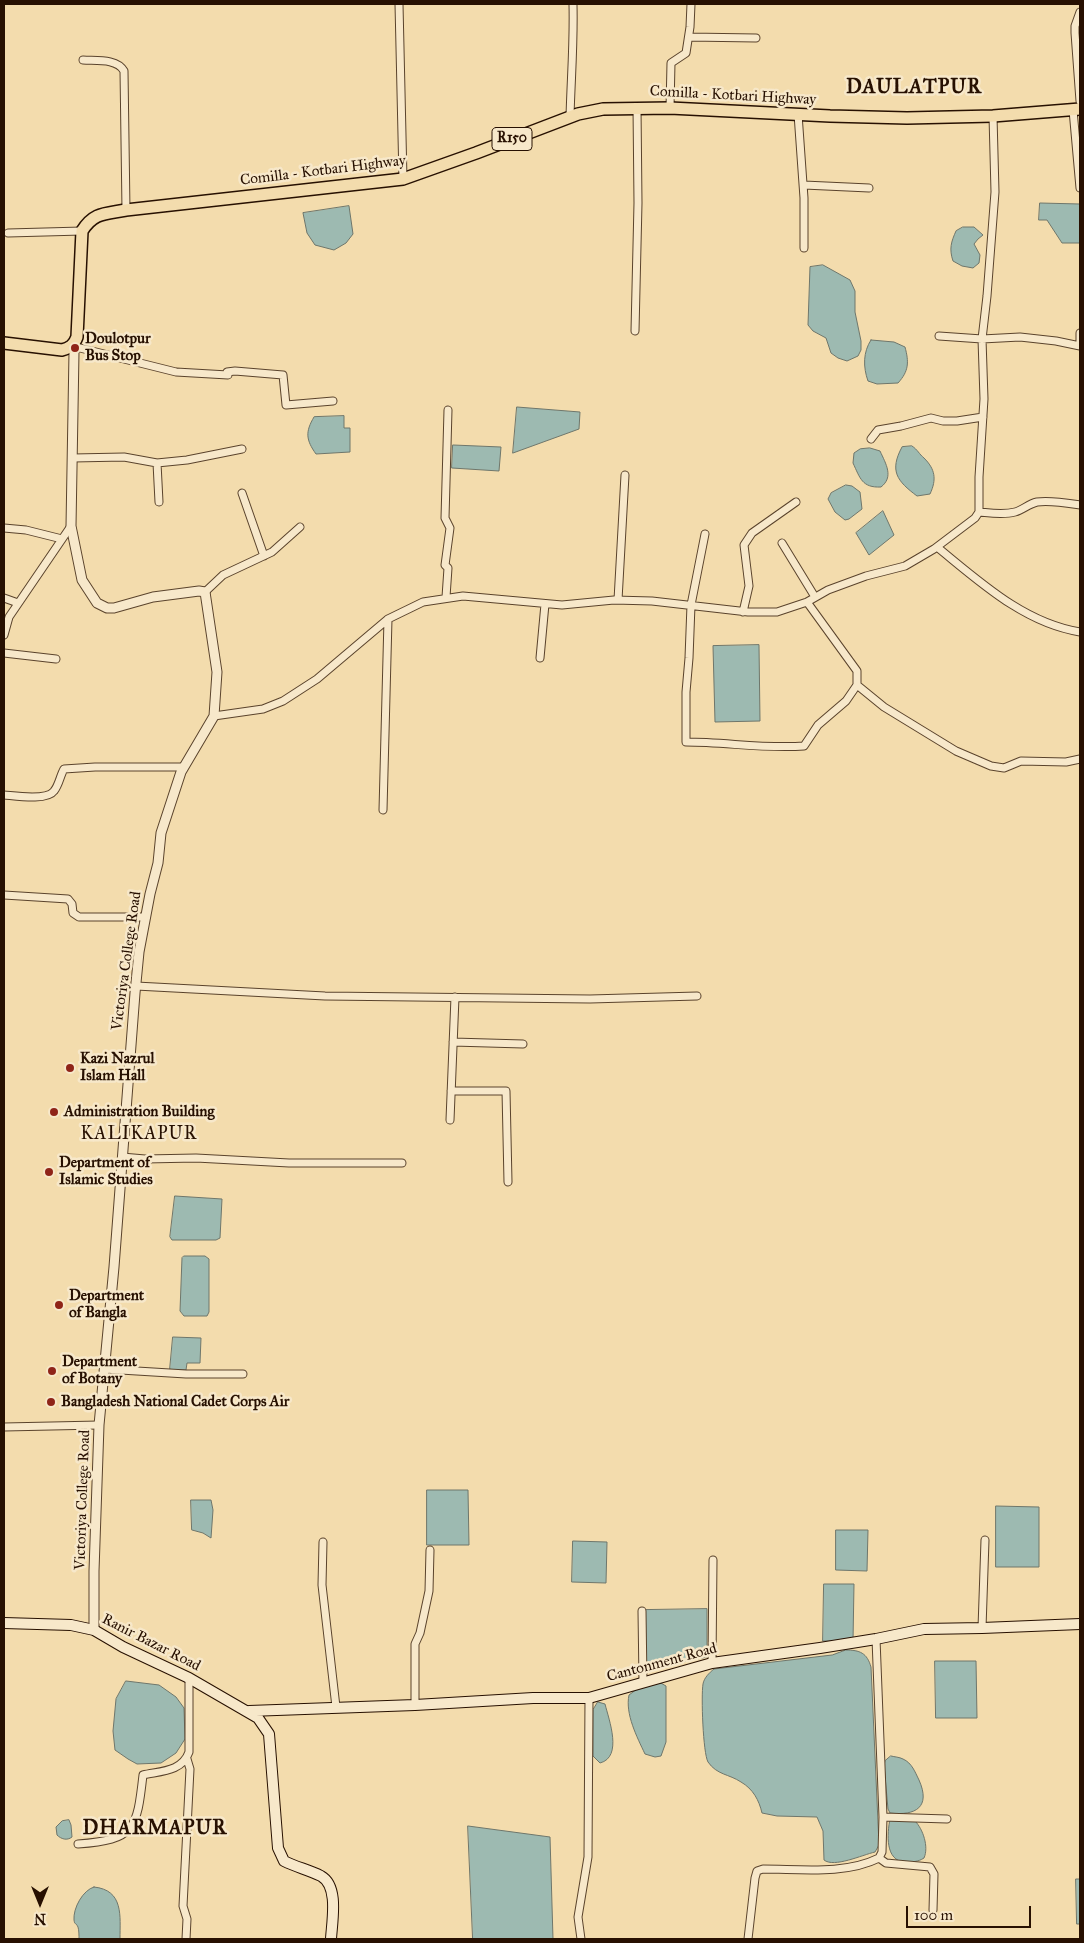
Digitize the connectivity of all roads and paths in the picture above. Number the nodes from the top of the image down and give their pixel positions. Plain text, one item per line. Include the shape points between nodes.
1 (399, 4) edge
2 (691, 4) edge
3 (573, 5) dead end
4 (1080, 12) edge
5 (689, 37) junction
6 (756, 38) dead end
7 (83, 60) dead end
8 (636, 107) junction
9 (1078, 107) edge
10 (670, 108) junction
11 (798, 114) junction
12 (993, 116) junction
13 (570, 117) junction
14 (403, 179) junction
15 (804, 186) junction
16 (869, 188) dead end
17 (1080, 188) edge
18 (126, 210) junction
19 (82, 231) junction
20 (8, 233) dead end
21 (804, 248) dead end
22 (635, 331) dead end
23 (1080, 333) edge
24 (939, 336) dead end
25 (982, 339) junction
26 (4, 343) edge
27 (72, 346) junction
28 (1080, 346) edge
29 (333, 402) dead end
30 (448, 410) dead end
31 (983, 417) junction
32 (871, 439) dead end
33 (242, 449) dead end
34 (73, 458) junction
35 (157, 463) junction
36 (625, 475) dead end
37 (242, 492) dead end
38 (159, 502) dead end
39 (796, 502) dead end
40 (1080, 505) edge
41 (979, 512) junction
42 (71, 526) junction
43 (300, 526) dead end
44 (4, 528) edge
45 (705, 534) dead end
46 (62, 539) junction
47 (782, 543) dead end
48 (937, 547) junction
49 (264, 556) junction
50 (205, 592) junction
51 (446, 597) junction
52 (815, 597) junction
53 (4, 598) edge
54 (618, 600) junction
55 (806, 602) junction
56 (18, 603) junction
57 (545, 604) junction
58 (691, 605) junction
59 (743, 612) junction
60 (388, 619) junction
61 (1080, 632) edge
62 (4, 634) edge
63 (4, 653) edge
64 (540, 658) dead end
65 (56, 659) dead end
66 (857, 685) junction
67 (214, 716) junction
68 (1080, 759) edge
69 (183, 767) junction
70 (4, 795) edge
71 (383, 810) dead end
72 (4, 894) edge
73 (146, 917) junction
74 (136, 986) junction
75 (697, 996) dead end
76 (455, 997) junction
77 (454, 1042) junction
78 (523, 1044) dead end
79 (451, 1092) junction
80 (450, 1120) dead end
81 (122, 1157) junction
82 (402, 1164) dead end
83 (508, 1182) dead end
84 (104, 1369) junction
85 (243, 1374) dead end
86 (99, 1425) junction
87 (4, 1427) edge
88 (985, 1540) dead end
89 (323, 1542) dead end
90 (430, 1550) dead end
91 (713, 1560) dead end
92 (642, 1611) dead end
93 (4, 1622) edge
94 (1080, 1624) edge
95 (982, 1628) junction
96 (94, 1630) junction
97 (876, 1639) junction
98 (712, 1662) junction
99 (189, 1678) junction
100 (642, 1682) junction
101 (589, 1698) junction
102 (415, 1705) junction
103 (336, 1707) junction
104 (249, 1711) junction
105 (187, 1759) junction
106 (883, 1817) junction
107 (946, 1819) dead end
108 (78, 1844) dead end
109 (879, 1858) junction
110 (933, 1910) dead end
111 (186, 1939) edge
112 (331, 1939) edge
113 (581, 1939) edge
114 (748, 1939) edge

1 - 14 street
2 - 5 street
3 - 13 street
4 - 9 street via 1075,26
5 - 6 street
5 - 10 street via 686,53 671,63
7 - 18 street via 104,61 123,68
8 - 10 main road, Comilla - Kotbari Highway / R150
8 - 13 main road, Comilla - Kotbari Highway / R150 via 603,109
8 - 22 street
9 - 12 main road, Comilla - Kotbari Highway / R150
9 - 17 street
10 - 11 main road, Comilla - Kotbari Highway / R150
11 - 12 main road, Comilla - Kotbari Highway / R150 via 907,118
11 - 15 street
12 - 25 street via 995,192
13 - 14 main road, Comilla - Kotbari Highway / R150
14 - 18 main road, Comilla - Kotbari Highway / R150
15 - 16 street
15 - 21 street
18 - 19 main road, Comilla - Kotbari Highway / R150 via 97,216
19 - 20 street
19 - 27 main road via 77,338
23 - 28 street
24 - 25 street
25 - 28 street via 1020,337
25 - 31 street
26 - 27 main road via 62,350
27 - 29 street via 176,372 228,376 227,372 235,371 283,375 286,405
27 - 34 street
30 - 51 street via 445,518 450,528 445,565 448,568
31 - 32 street via 944,421 931,418 878,430
31 - 41 street
33 - 35 street
34 - 35 street via 124,457
34 - 42 street
35 - 38 street
36 - 54 street
37 - 49 street
39 - 59 street via 752,533 744,545 749,586
40 - 41 street via 1038,502 1016,512
41 - 48 street
42 - 46 street
42 - 50 street via 82,580 101,606 114,608 153,597
43 - 49 street
44 - 46 street
45 - 58 street
46 - 56 street
47 - 52 street
48 - 52 street via 905,566 866,576
48 - 61 street via 987,588 1032,618
49 - 50 street via 223,575
50 - 67 street, Victoriya College Road via 217,672
51 - 57 street
51 - 60 street via 423,602
52 - 55 street
53 - 56 street
54 - 57 street
54 - 58 street
55 - 59 street via 778,612
55 - 66 street via 857,671
56 - 62 street
57 - 64 street
58 - 59 street
58 - 66 street via 686,742 751,747 804,746 818,725 846,701
60 - 67 street via 317,679 283,701 263,709
60 - 71 street
63 - 65 street
66 - 68 street via 884,707 956,751 991,766 1004,768 1021,761 1066,762
67 - 69 street, Victoriya College Road
69 - 70 street via 64,769 57,788 50,796
69 - 73 street, Victoriya College Road via 161,833
72 - 73 street via 68,898 73,913 79,916
73 - 74 street, Victoriya College Road
74 - 76 street via 325,996
74 - 81 street, Victoriya College Road
75 - 76 street via 590,999
76 - 77 street
77 - 78 street
77 - 79 street
79 - 80 street
79 - 83 street via 506,1091
81 - 82 street via 289,1164
81 - 84 street, Victoriya College Road
84 - 85 street
84 - 86 street, Victoriya College Road
86 - 87 street
86 - 96 street, Victoriya College Road
88 - 95 street
89 - 103 street via 322,1585
90 - 102 street via 429,1591 415,1644
91 - 98 street
92 - 100 street
93 - 96 main road, Ranir Bazar Road via 72,1625
94 - 95 main road, Cantonment Road
95 - 97 main road, Cantonment Road via 924,1629
96 - 99 main road, Ranir Bazar Road via 123,1648
97 - 98 main road, Cantonment Road
97 - 106 street
98 - 100 main road, Cantonment Road
99 - 104 main road, Ranir Bazar Road
99 - 105 street
100 - 101 main road, Cantonment Road
101 - 102 main road, Cantonment Road
101 - 113 street via 588,1857 578,1917
102 - 103 main road, Cantonment Road
103 - 104 main road, Cantonment Road
104 - 112 main road via 269,1734 280,1855 284,1861 320,1876 330,1885
105 - 108 street via 176,1768 143,1775 140,1805 132,1828 108,1841
105 - 111 street via 190,1769 183,1906 187,1919
106 - 107 street
106 - 109 street
109 - 110 street via 886,1863 930,1867 934,1874
109 - 114 street via 855,1867 817,1870 763,1868 757,1872

